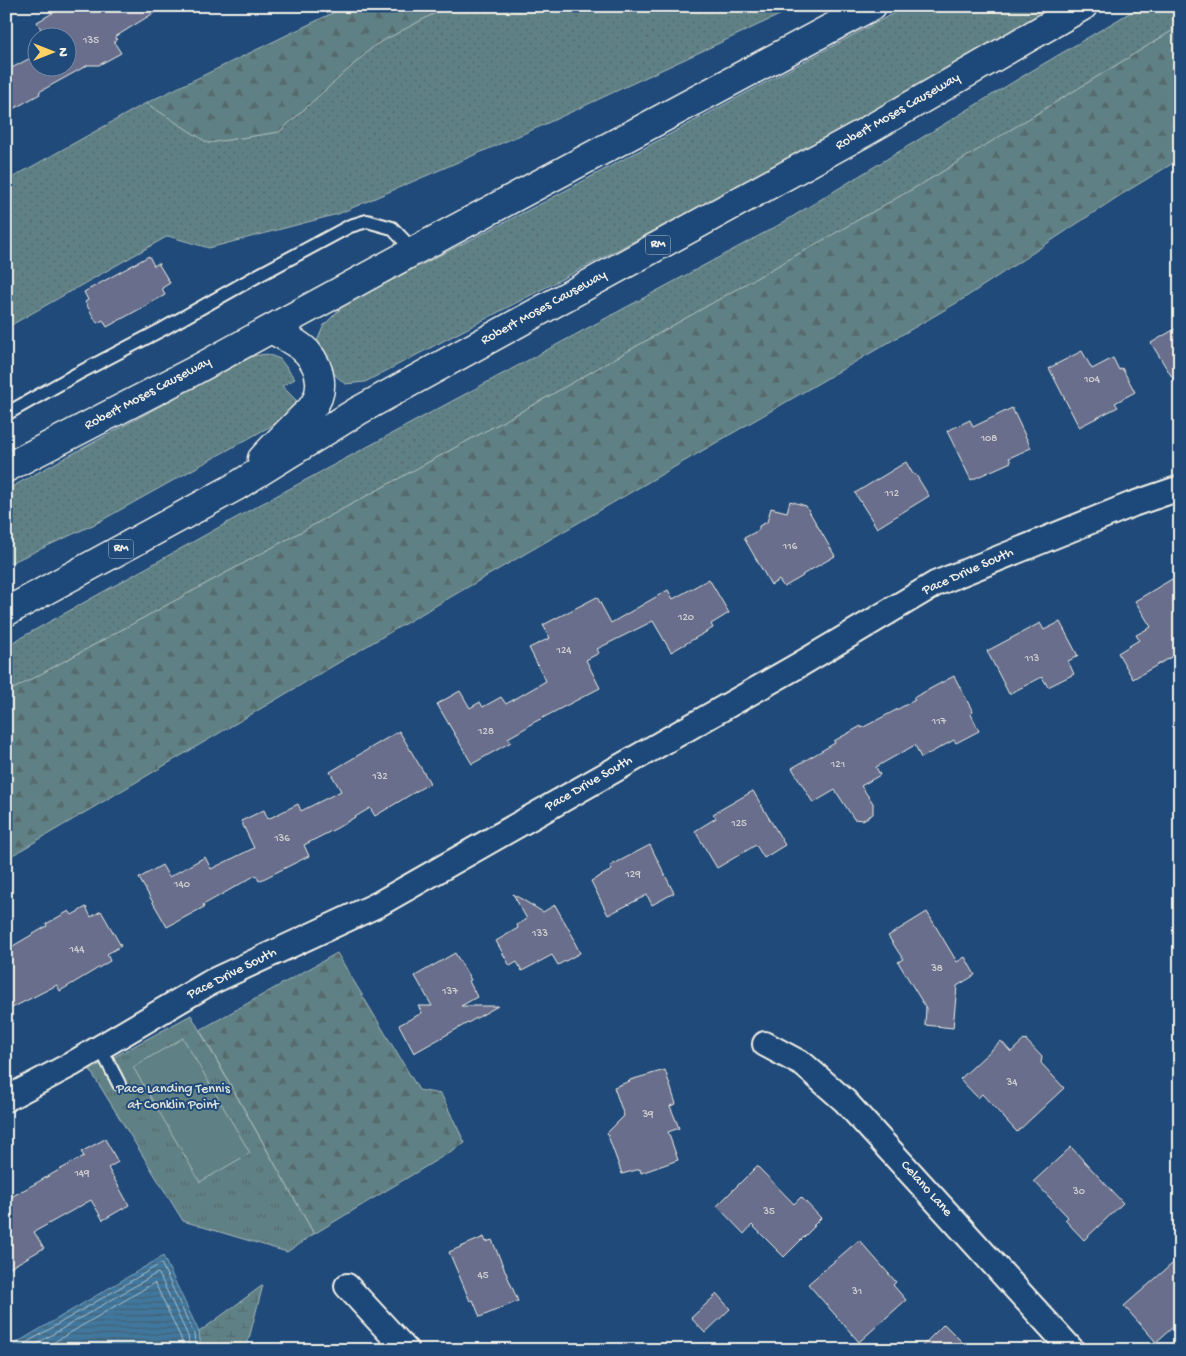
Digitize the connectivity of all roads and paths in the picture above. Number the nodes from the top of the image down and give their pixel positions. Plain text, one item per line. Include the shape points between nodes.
1 (872, 6) edge
2 (1083, 6) edge
3 (414, 251) junction
4 (271, 329) junction
5 (6, 414) edge
6 (6, 468) edge
7 (235, 487) junction
8 (1180, 488) edge
9 (6, 612) edge
10 (765, 1044) dead end
11 (100, 1047) junction
12 (119, 1084) dead end
13 (6, 1099) edge
14 (347, 1286) dead end
15 (406, 1350) edge
16 (1072, 1350) edge

1 - 3 highway, Robert Moses Causeway
2 - 7 highway, Robert Moses Causeway / RM via 865,132 358,411
3 - 4 highway, Robert Moses Causeway
3 - 5 lane via 392,228 366,221 350,226
4 - 6 highway, Robert Moses Causeway
4 - 7 highway via 296,343 314,362 321,384 319,396 312,408
7 - 9 highway, Robert Moses Causeway / RM
8 - 11 street, Pace Drive South via 935,584 377,905 211,982
10 - 16 street, Celano Lane via 804,1065 845,1100
11 - 12 lane
11 - 13 street, Pace Drive South
14 - 15 street

